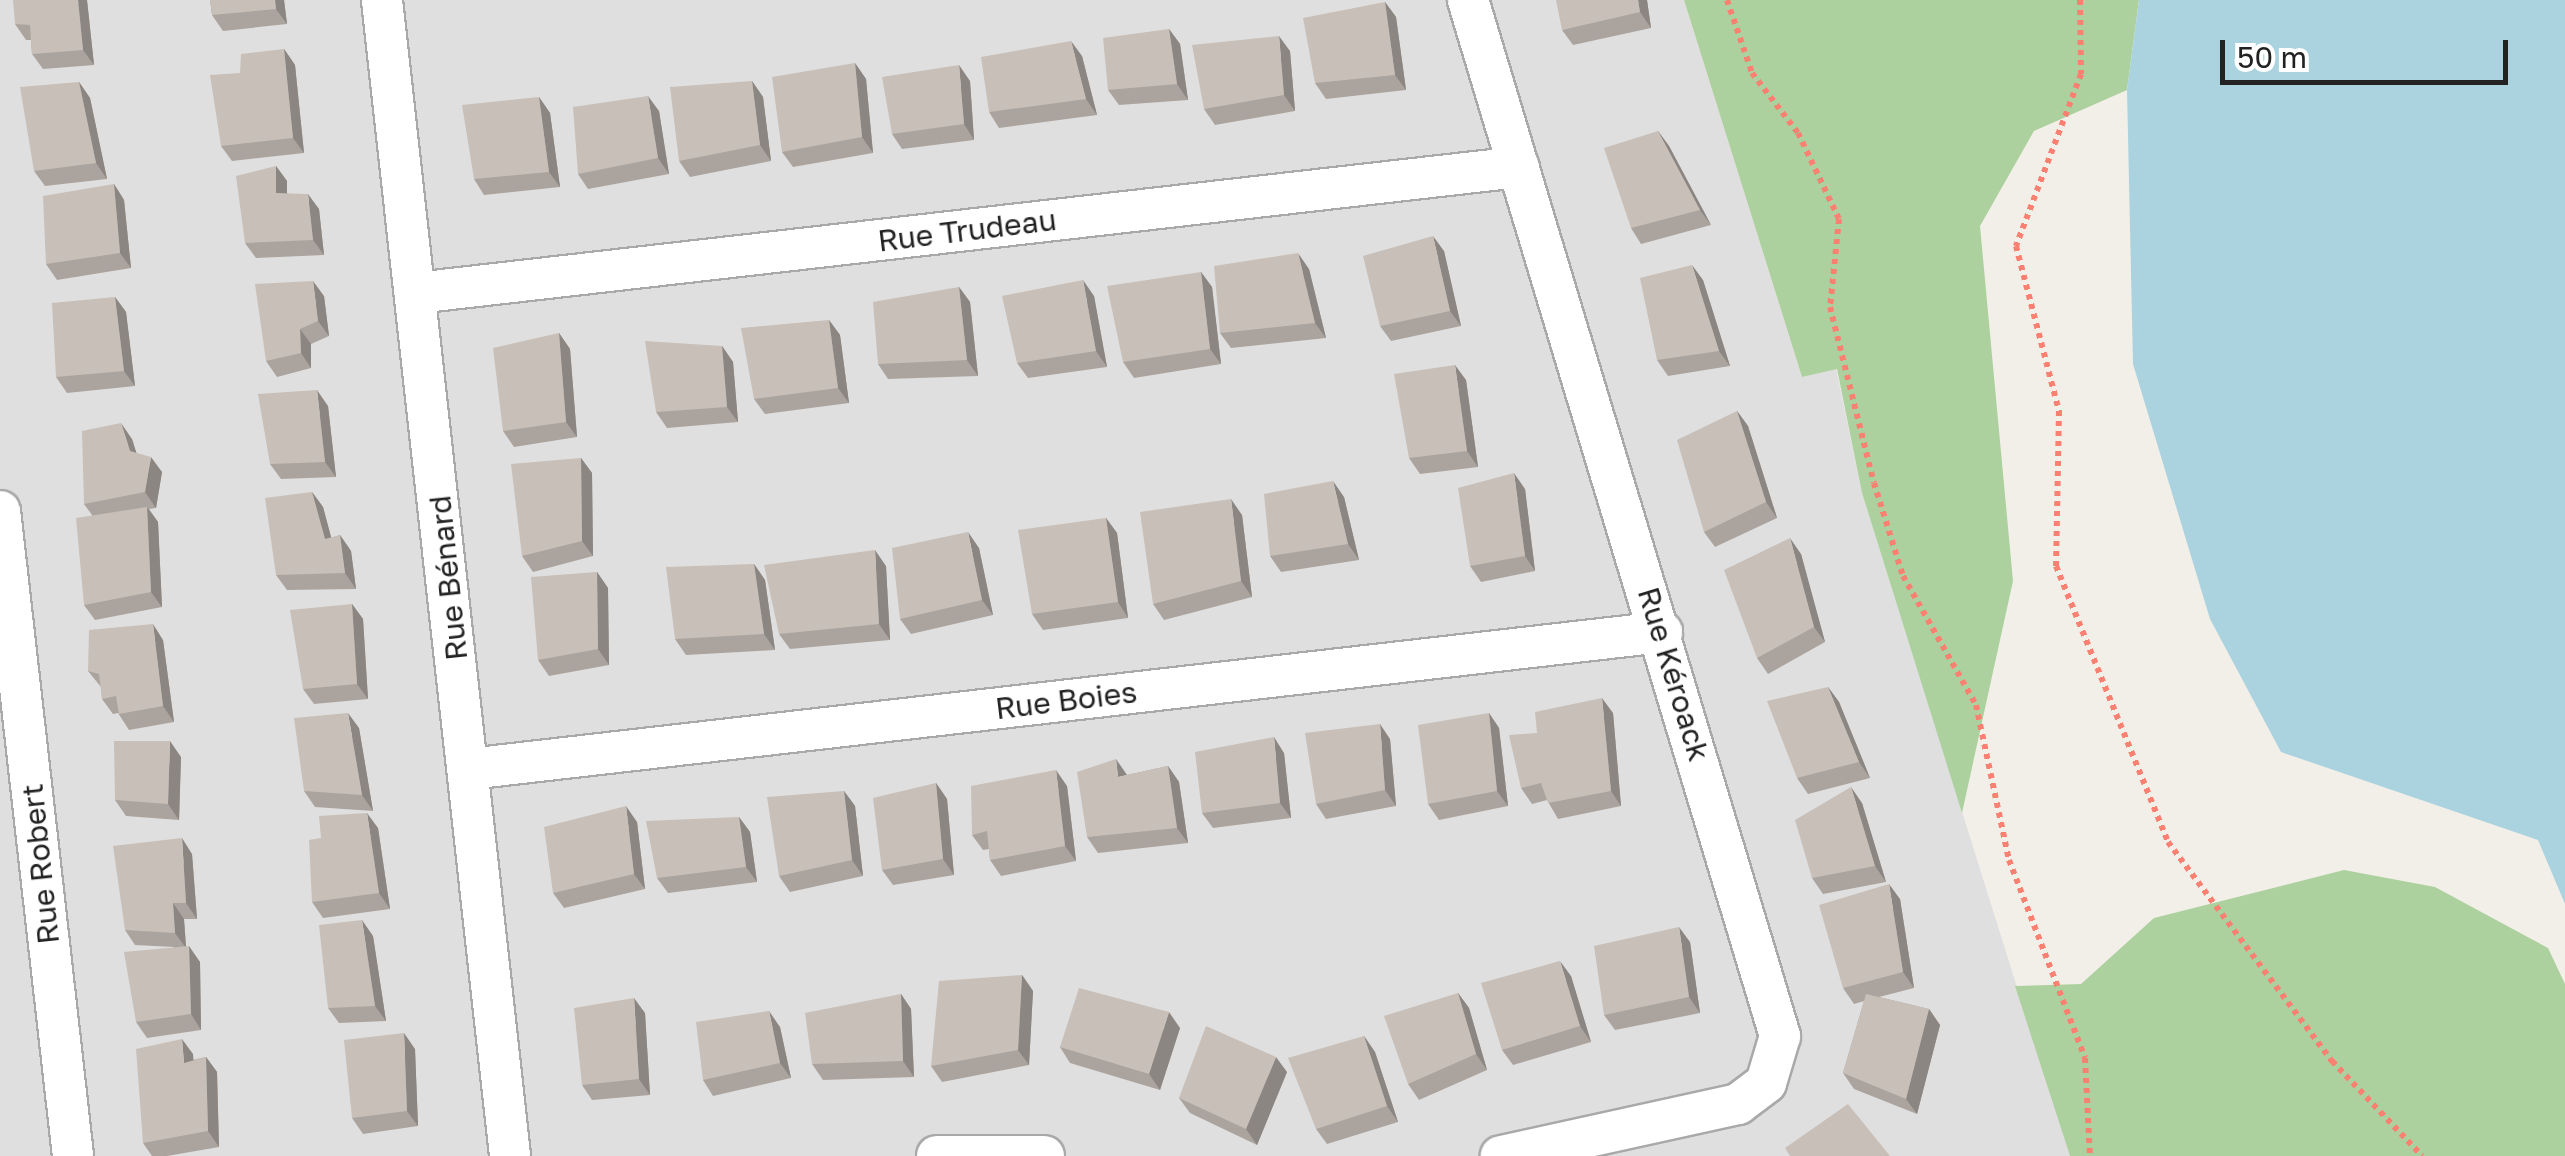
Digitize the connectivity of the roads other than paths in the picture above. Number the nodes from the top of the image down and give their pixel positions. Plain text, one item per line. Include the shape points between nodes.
1 (382, 0) edge
2 (1468, 0) edge
3 (1519, 167) junction
4 (416, 293) junction
5 (0, 512) edge
6 (1662, 632) junction
7 (470, 768) junction
8 (73, 1156) edge
9 (510, 1156) edge
10 (937, 1156) edge
11 (1044, 1156) edge
12 (1501, 1156) edge

1 - 4 street, Rue Bénard
2 - 3 street, Rue Kéroack
3 - 4 street, Rue Trudeau
3 - 6 street, Rue Kéroack
4 - 7 street, Rue Bénard
5 - 8 street, Rue Robert
6 - 7 street, Rue Boies
6 - 12 street, Rue Kéroack via 1774,1007 1777,1060 1738,1104
7 - 9 street, Rue Bénard
10 - 11 street

